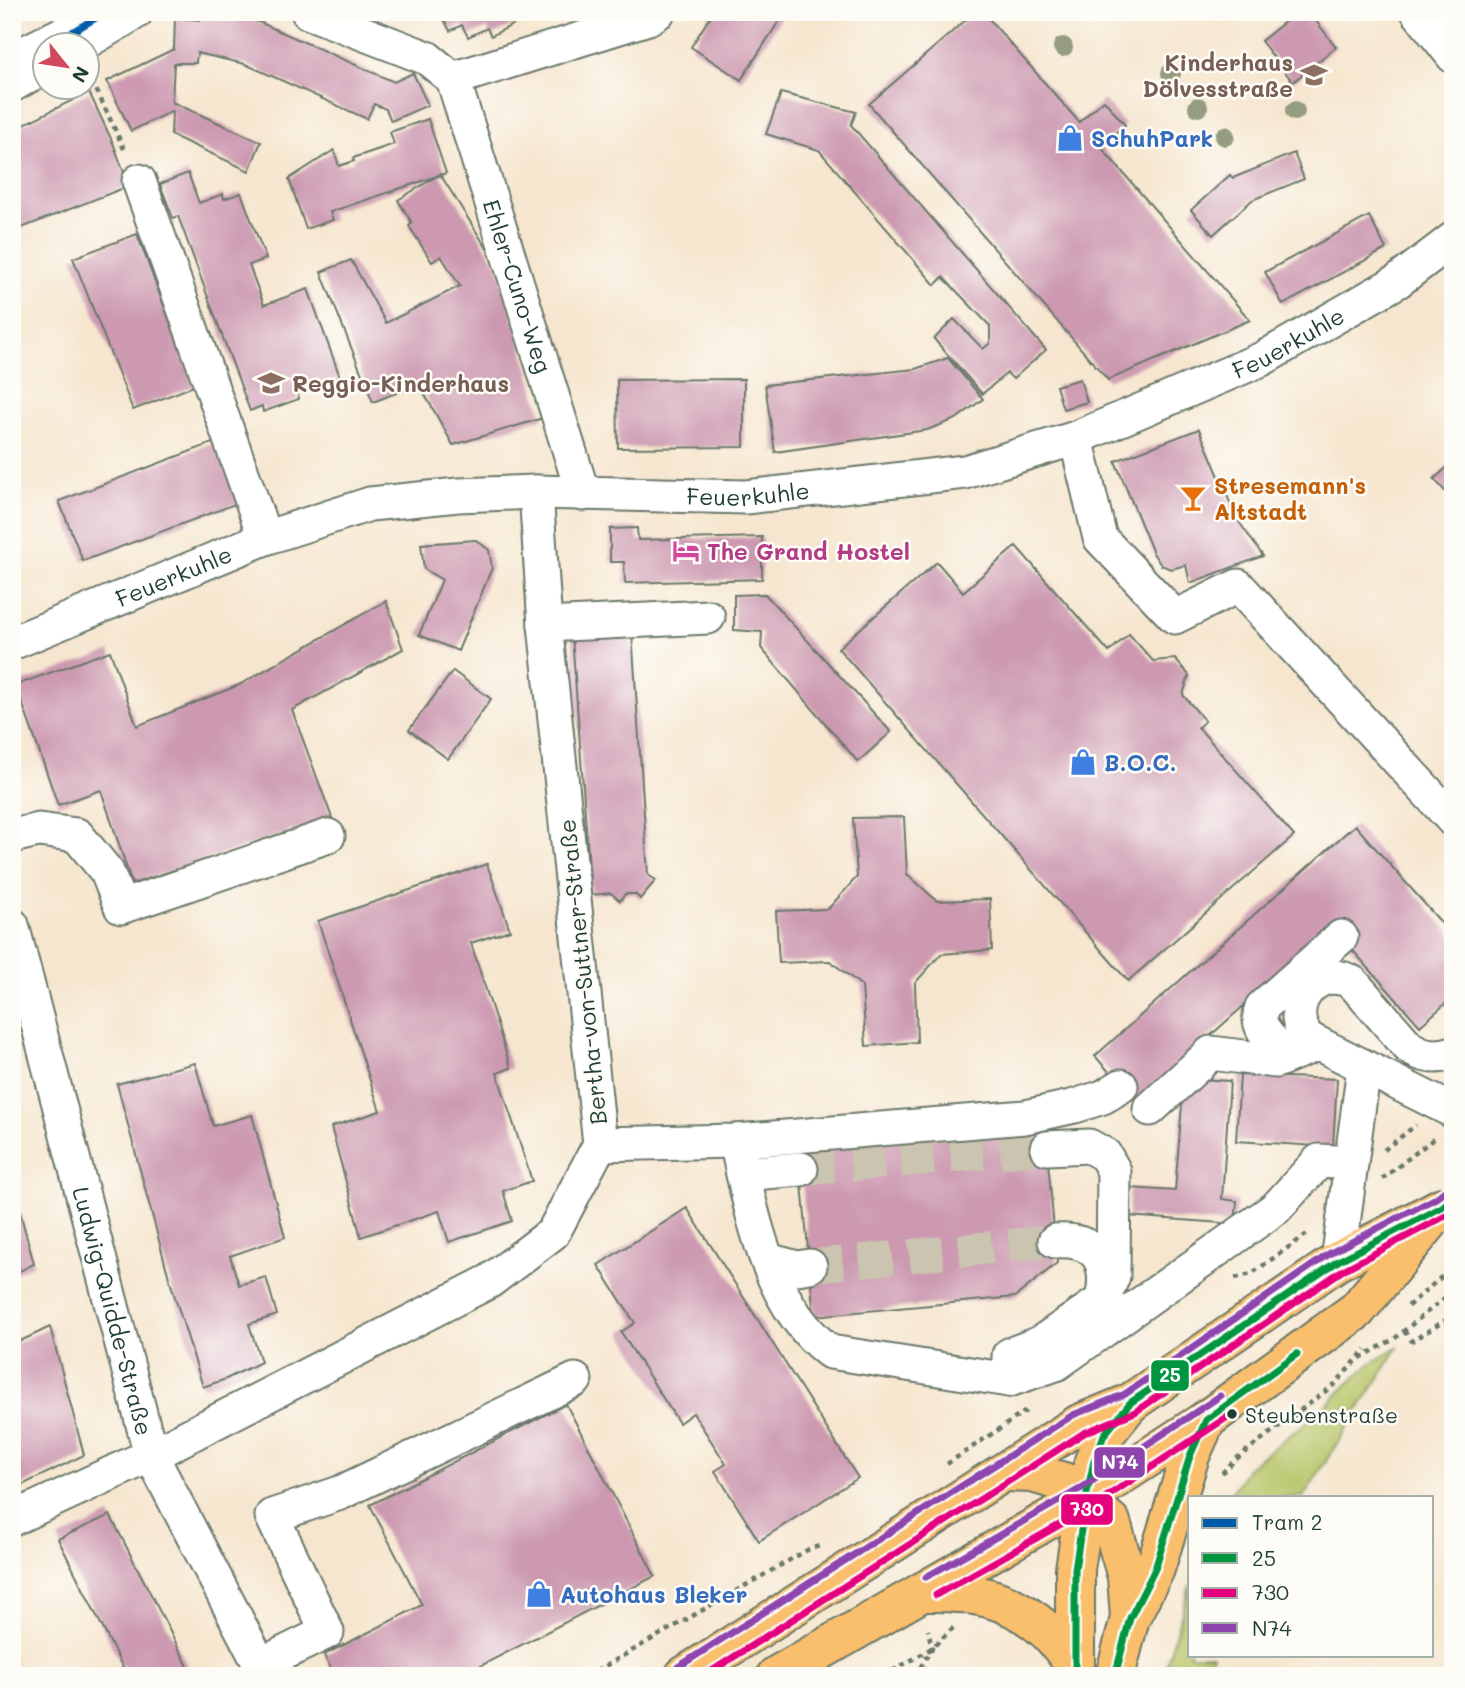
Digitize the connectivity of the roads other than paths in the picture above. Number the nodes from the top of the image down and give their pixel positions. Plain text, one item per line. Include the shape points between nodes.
1 (106, 12) edge
2 (136, 12) edge
3 (308, 12) edge
4 (658, 12) edge
5 (1418, 12) edge
6 (102, 32) edge
7 (1453, 56) edge
8 (12, 59) edge
9 (32, 74) edge
10 (453, 79) junction
11 (12, 85) edge
12 (139, 181) road end
13 (1453, 239) edge
14 (1076, 438) junction
15 (536, 492) junction
16 (583, 494) junction
17 (265, 538) junction
18 (708, 617) dead end
19 (545, 625) junction
20 (12, 643) edge
21 (1453, 820) edge
22 (12, 836) edge
23 (328, 836) dead end
24 (12, 925) edge
25 (1341, 937) dead end
26 (1302, 1050) junction
27 (1453, 1053) edge
28 (1364, 1067) junction
29 (1121, 1086) dead end
30 (1150, 1109) dead end
31 (1453, 1111) edge
32 (736, 1141) junction
33 (600, 1144) junction
34 (1047, 1148) tunnel mouth
35 (1351, 1163) junction
36 (801, 1169) tunnel mouth
37 (743, 1174) junction
38 (1447, 1202) edge
39 (1055, 1241) tunnel mouth
40 (766, 1260) junction
41 (1338, 1261) junction
42 (810, 1266) tunnel mouth
43 (1089, 1310) junction
44 (575, 1380) dead end
45 (1009, 1380) junction
46 (1130, 1403) junction
47 (1206, 1420) junction
48 (151, 1455) junction
49 (1004, 1472) junction
50 (1086, 1498) junction
51 (12, 1519) edge
52 (920, 1592) junction
53 (1129, 1618) junction
54 (263, 1670) edge
55 (1075, 1671) edge
56 (684, 1676) edge
57 (776, 1676) edge
58 (1115, 1676) edge

1 - 8 street
2 - 6 street
3 - 10 street via 427,58
4 - 10 street
5 - 7 street
9 - 11 street
10 - 16 street, Ehler-Cuno-Weg
12 - 17 street
13 - 14 street, Feuerkuhle via 1398,281 1262,359
14 - 16 street, Feuerkuhle via 965,472 746,497
14 - 21 street via 1100,538 1175,617 1238,586
15 - 16 street, Feuerkuhle
15 - 17 street, Feuerkuhle via 370,505
15 - 19 street, Bertha-von-Suttner-Straße
17 - 20 street, Feuerkuhle
18 - 19 street
19 - 33 street, Bertha-von-Suttner-Straße
22 - 23 street via 40,830 77,835 107,872 121,907
24 - 48 street, Ludwig-Quidde-Straße
25 - 26 street via 1262,1007 1259,1015 1261,1028
26 - 27 street via 1299,1024 1304,994 1319,981 1336,976 1353,984 1418,1054
26 - 28 street
26 - 30 street via 1276,1060 1211,1053
28 - 31 street
28 - 35 street
29 - 32 street via 1103,1097 1025,1117
32 - 33 street
32 - 37 street
33 - 48 street, Bertha-von-Suttner-Straße via 553,1233 490,1281
34 - 43 street via 1089,1146 1105,1155 1114,1171 1113,1276 1105,1295
35 - 41 street
35 - 45 street via 1319,1161 1276,1208 1056,1364
36 - 37 street
37 - 40 street
38 - 41 main road
38 - 47 main road via 1357,1310
39 - 43 street via 1086,1244 1102,1264 1104,1289
40 - 42 street via 797,1268
40 - 45 street via 780,1292 810,1337 830,1352
41 - 46 main road
43 - 45 street via 1040,1343 1009,1356
44 - 54 street via 340,1493 272,1516 327,1632
46 - 49 main road via 1079,1424
46 - 50 main road via 1104,1435
47 - 50 main road
47 - 53 main road via 1155,1569
48 - 51 street, Bertha-von-Suttner-Straße
48 - 54 street, Ludwig-Quidde-Straße
49 - 50 main road via 1064,1482
49 - 56 main road
50 - 52 main road
50 - 53 main road via 1111,1522 1127,1577
50 - 55 main road via 1075,1569
52 - 55 main road via 988,1596 1048,1632
52 - 57 main road
53 - 58 main road

